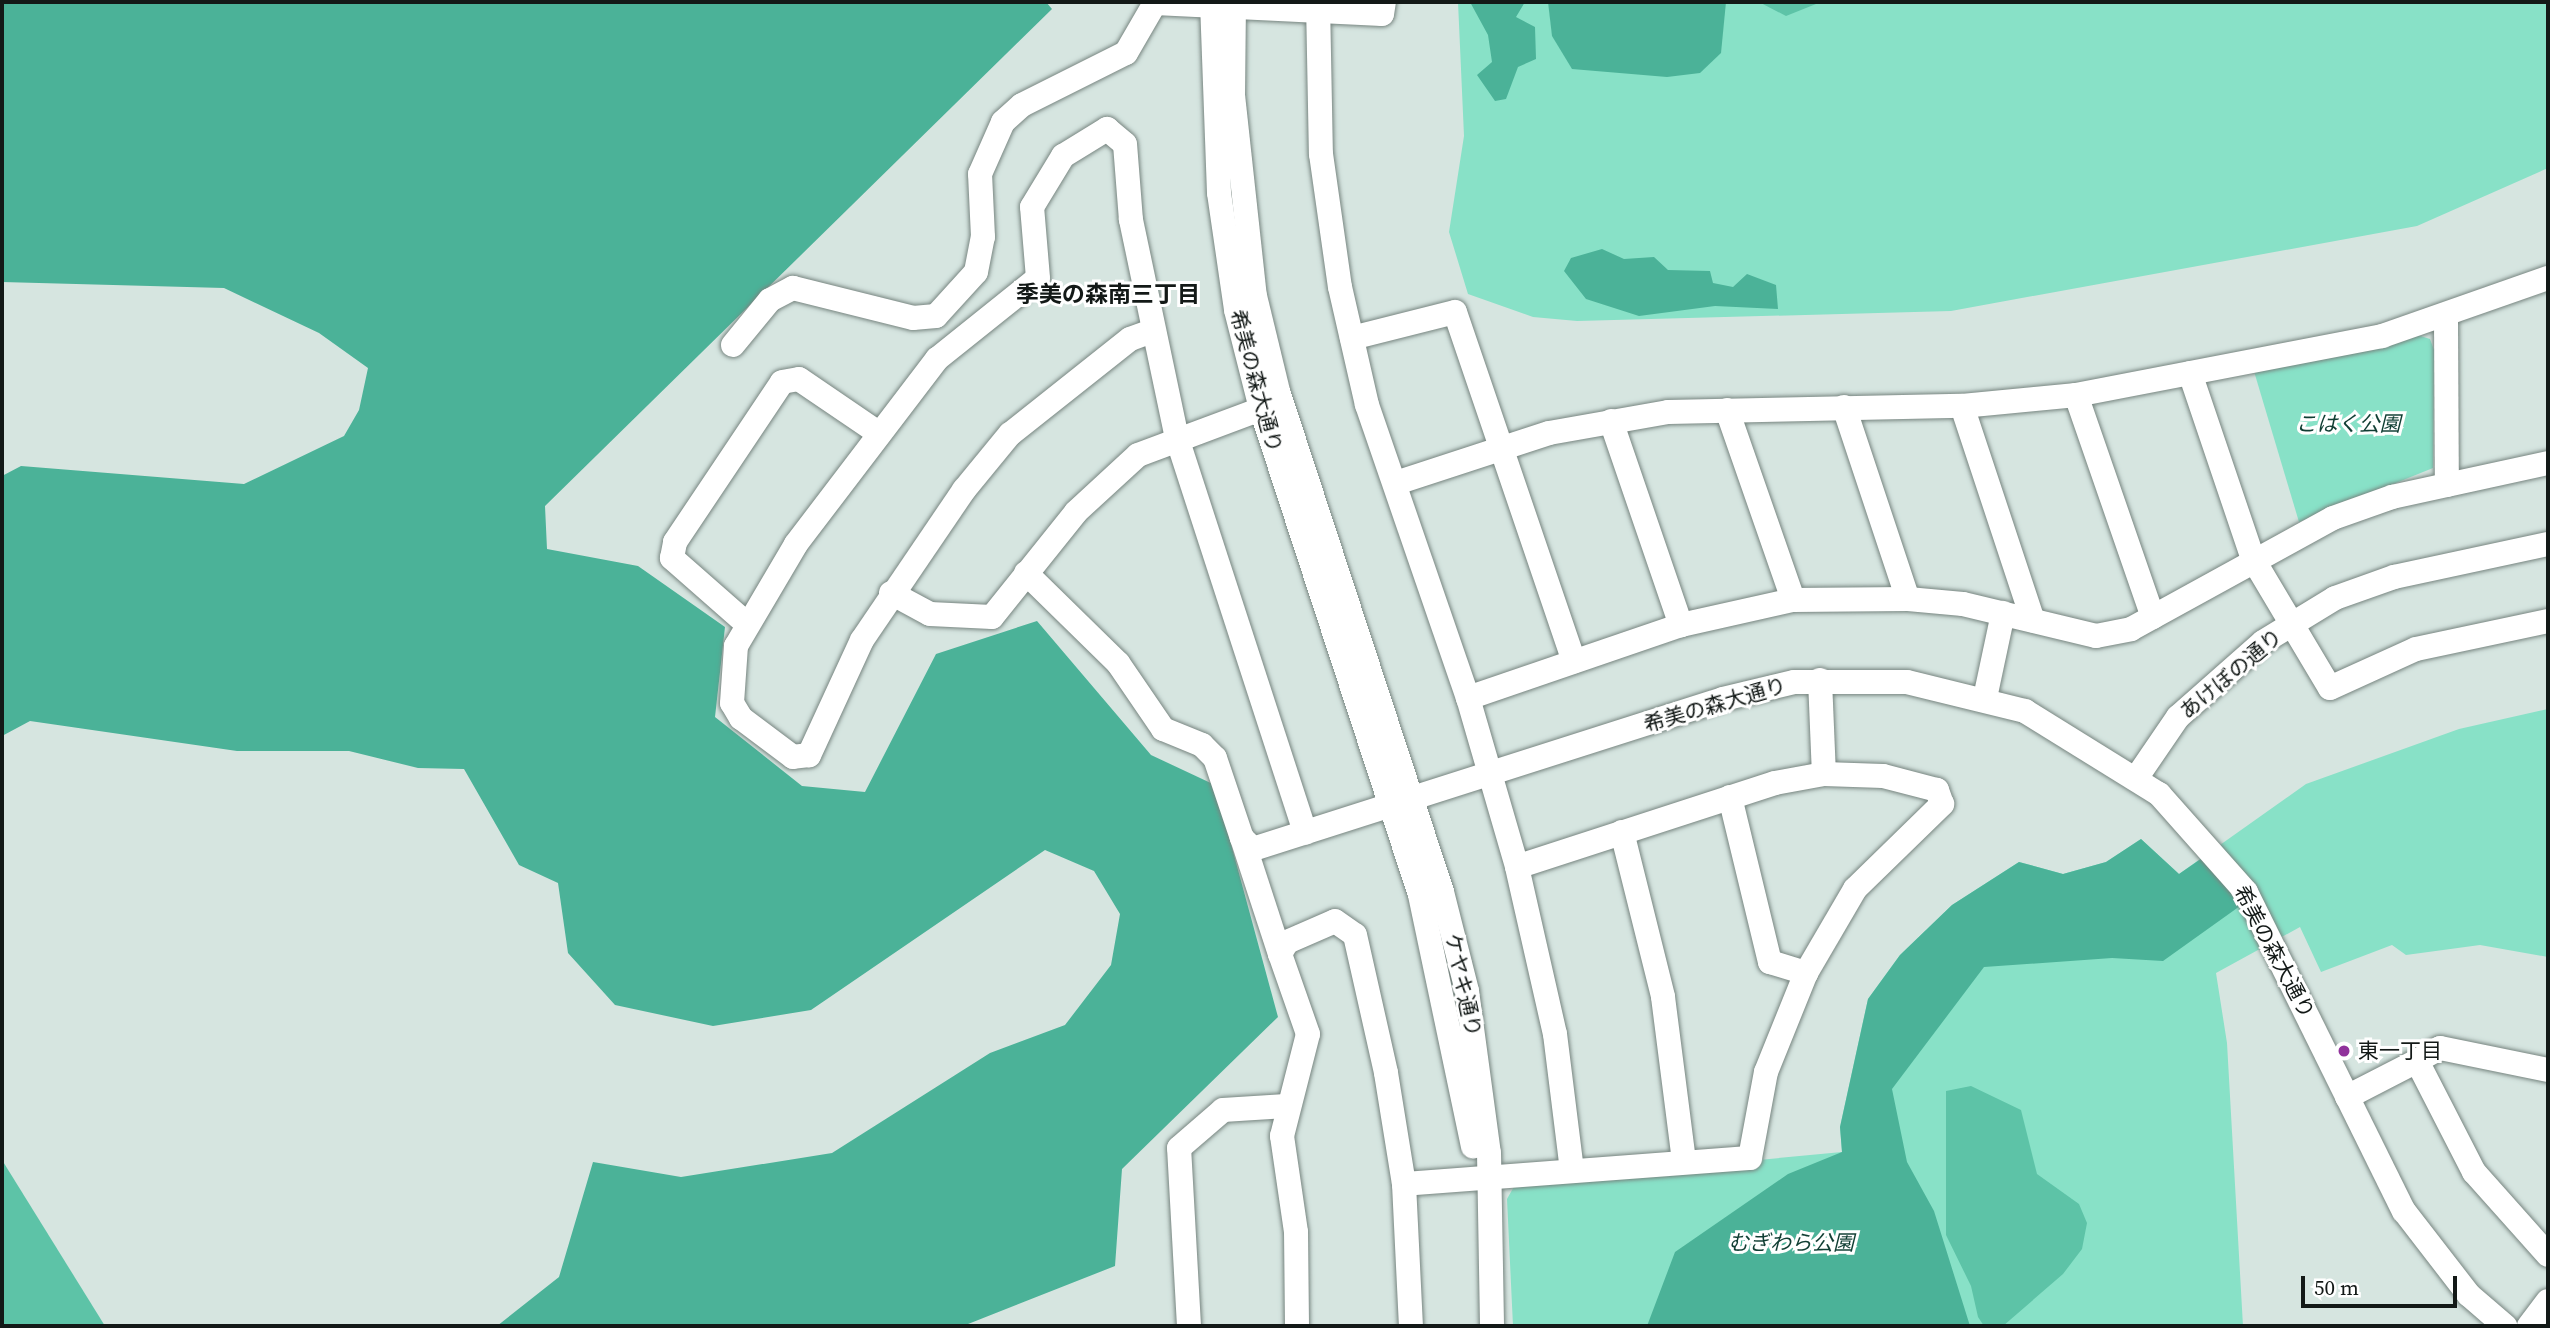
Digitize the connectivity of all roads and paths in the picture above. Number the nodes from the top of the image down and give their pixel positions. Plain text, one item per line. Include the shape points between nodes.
1 (1384, 2) edge
2 (1223, 4) edge
3 (1318, 7) edge
4 (2548, 278) edge
5 (2446, 318) junction
6 (1152, 331) junction
7 (1352, 338) junction
8 (733, 345) dead end
9 (2189, 373) junction
10 (2076, 395) junction
11 (1962, 406) junction
12 (1844, 407) junction
13 (1261, 409) junction
14 (1727, 410) junction
15 (1611, 421) junction
16 (877, 432) junction
17 (1177, 438) junction
18 (1503, 447) junction
19 (2548, 463) edge
20 (1396, 483) junction
21 (2447, 485) junction
22 (2548, 544) edge
23 (2253, 559) junction
24 (1026, 573) junction
25 (891, 593) junction
26 (1908, 599) junction
27 (1793, 600) junction
28 (2003, 613) junction
29 (2153, 617) junction
30 (2033, 621) junction
31 (2548, 621) edge
32 (747, 624) junction
33 (1681, 625) junction
34 (2291, 625) junction
35 (1574, 661) junction
36 (1820, 680) junction
37 (1468, 698) junction
38 (1985, 698) junction
39 (1824, 774) junction
40 (1490, 775) junction
41 (2137, 777) junction
42 (1730, 797) junction
43 (1401, 803) junction
44 (1622, 832) junction
45 (1305, 833) junction
46 (1242, 838) junction
47 (1517, 867) junction
48 (1280, 954) junction
49 (1805, 973) junction
50 (2417, 1061) junction
51 (2546, 1073) edge
52 (2347, 1097) junction
53 (1286, 1105) junction
54 (1684, 1162) junction
55 (1572, 1170) junction
56 (1486, 1175) junction
57 (1404, 1184) junction
58 (2548, 1255) edge
59 (2548, 1301) edge
60 (1189, 1326) edge
61 (1297, 1326) edge
62 (1411, 1326) edge
63 (1492, 1326) edge
64 (2505, 1326) edge
65 (2529, 1326) edge

1 - 3 street via 1382,15
2 - 3 street
2 - 8 street via 1155,3 1126,53 1022,105 1003,122 980,174 983,237 976,272 936,316 913,318 793,288 769,300
2 - 13 street, 希美の森大通り via 1219,193 1236,310
2 - 43 street, 希美の森大通り via 1255,296 1278,391
3 - 7 street via 1321,154
4 - 5 street
5 - 9 street
5 - 21 street
6 - 16 street via 1125,144 1107,129 1063,156 1032,206 1038,278 937,359
6 - 17 street
6 - 25 street via 1130,339 1010,434
7 - 18 street via 1455,312
7 - 20 street
9 - 10 street
9 - 23 street
10 - 11 street
10 - 29 street
11 - 12 street
11 - 30 street
12 - 14 street
12 - 26 street
13 - 17 street
13 - 43 street, 希美の森大通り
14 - 15 street
14 - 27 street
15 - 18 street
15 - 33 street
16 - 32 street
16 - 32 street via 799,379 782,382 774,393 675,542 672,558
17 - 24 street via 1138,455 1076,512
17 - 45 street
18 - 20 street
18 - 35 street
19 - 21 street
20 - 37 street
21 - 23 street via 2333,517
22 - 34 street, あけぼの通り via 2393,577 2335,598
23 - 29 street
23 - 34 street
24 - 25 street via 992,617 930,614
24 - 46 street via 1118,663 1163,729 1202,745 1215,758
25 - 32 street via 862,640 809,755 793,757 741,718 732,703 736,646
26 - 27 street
26 - 28 street
27 - 33 street
28 - 30 street
28 - 38 street
29 - 30 street via 2096,636
31 - 34 street via 2416,649 2330,688
33 - 35 street
34 - 41 street, あけぼの通り via 2178,717
35 - 37 street
36 - 38 street, 希美の森大通り via 1907,682
36 - 39 street
36 - 40 street, 希美の森大通り via 1723,699
37 - 40 street
38 - 41 street, 希美の森大通り via 2072,735
39 - 42 street
39 - 49 street via 1911,782 1937,790 1942,804 1855,889
40 - 43 street, 希美の森大通り
40 - 47 street
41 - 52 street, 希美の森大通り via 2202,836 2246,892
42 - 44 street
42 - 49 street via 1770,962
43 - 45 street
43 - 56 street, ケヤキ通り via 1474,1149
44 - 47 street
44 - 54 street via 1663,997
45 - 46 street via 1253,849
46 - 48 street
47 - 55 street via 1555,1034
48 - 53 street via 1308,1034
48 - 57 street via 1287,942 1335,920 1355,935
49 - 54 street via 1766,1072 1750,1158
50 - 51 street via 2440,1048
50 - 52 street
50 - 58 street via 2474,1172
52 - 64 street, 希美の森大通り via 2404,1211 2469,1295
53 - 60 street via 1223,1110 1179,1148
53 - 61 street via 1282,1136 1296,1232
54 - 55 street
55 - 56 street
56 - 57 street
56 - 63 street, ケヤキ通り
57 - 62 street
59 - 65 street

